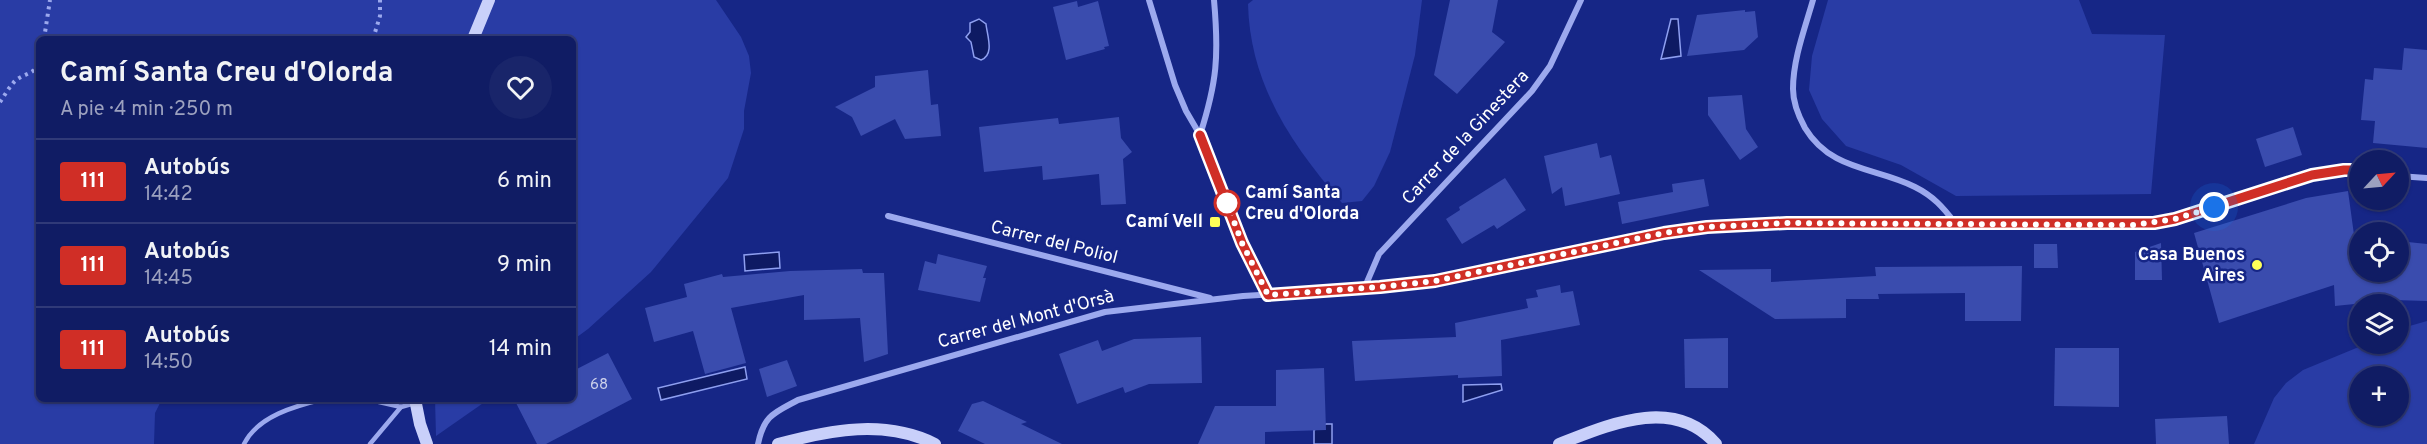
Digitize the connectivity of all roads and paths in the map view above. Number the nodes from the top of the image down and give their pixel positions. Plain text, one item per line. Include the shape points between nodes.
1 (50, 0) edge
2 (380, 0) edge
3 (489, 0) edge
4 (1149, 0) edge
5 (1214, 0) edge
6 (1581, 0) edge
7 (1813, 0) edge
8 (44, 36) edge
9 (374, 36) edge
10 (474, 36) edge
11 (36, 69) edge
12 (0, 102) edge
13 (1200, 135) junction
14 (2349, 170) edge
15 (2409, 177) edge
16 (2427, 178) edge
17 (888, 216) dead end
18 (1955, 223) junction
19 (1364, 289) junction
20 (1268, 295) junction
21 (1213, 299) junction
22 (316, 402) edge
23 (379, 402) edge
24 (413, 402) edge
25 (415, 402) edge
26 (401, 407) junction
27 (244, 444) edge
28 (370, 444) edge
29 (427, 444) edge
30 (759, 444) edge
31 (778, 444) edge
32 (935, 444) edge
33 (1559, 444) edge
34 (1716, 444) edge

1 - 8 path
2 - 9 path
3 - 10 main road
4 - 13 street via 1175,85
5 - 13 street via 1217,70
6 - 19 street, Carrer de la Ginestera via 1550,66 1532,91 1378,254
7 - 18 street via 1793,91 1800,119 1809,134 1819,147 1839,160 1914,186 1938,201
11 - 12 path via 21,76
13 - 20 street via 1242,243
14 - 18 street, Carrer del Mont d'Orsà via 2312,175 2154,223
15 - 16 street
17 - 21 street, Carrer del Poliol
18 - 19 street, Carrer del Mont d'Orsà via 1707,227 1435,281
19 - 20 street, Carrer del Mont d'Orsà
20 - 21 street, Carrer del Mont d'Orsà
21 - 30 street, Carrer del Mont d'Orsà via 1105,312 824,391 769,416
22 - 27 lane via 261,424
23 - 26 lane
24 - 26 lane
25 - 29 main road
26 - 28 lane
31 - 32 main road via 859,428 892,430
33 - 34 main road via 1633,418 1666,418 1692,424

